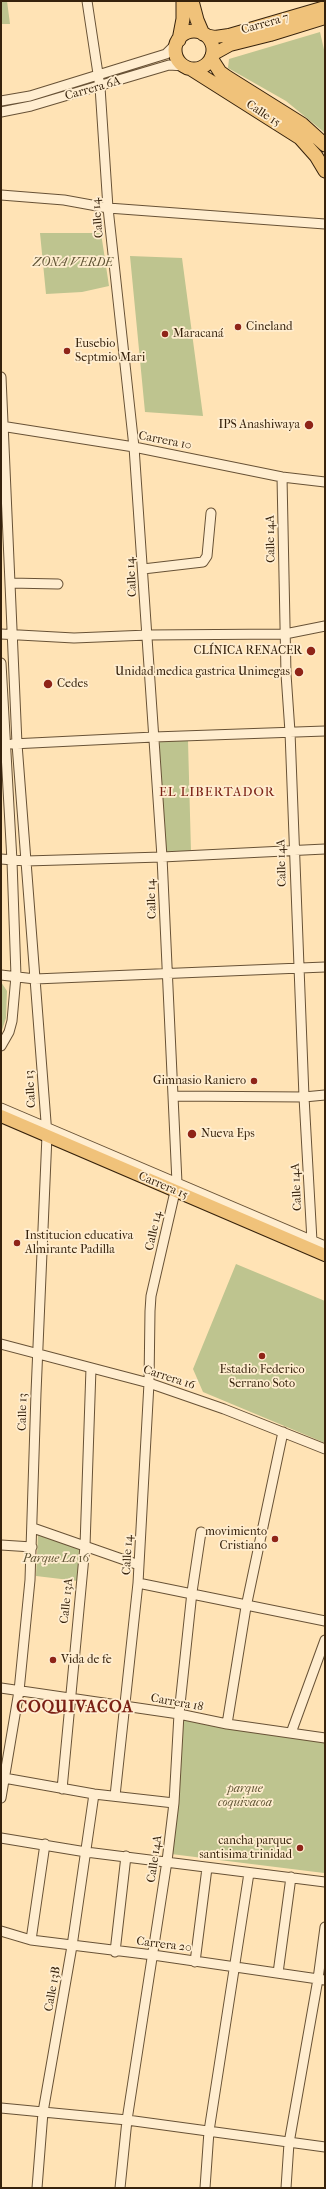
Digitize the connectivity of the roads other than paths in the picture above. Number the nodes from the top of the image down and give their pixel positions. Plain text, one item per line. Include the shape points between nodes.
1 (87, 1) edge
2 (182, 1) edge
3 (192, 1) edge
4 (323, 13) edge
5 (204, 35) junction
6 (178, 42) junction
7 (211, 57) junction
8 (188, 68) junction
9 (96, 76) junction
10 (100, 87) junction
11 (1, 101) edge
12 (1, 112) edge
13 (325, 145) edge
14 (325, 170) edge
15 (1, 195) edge
16 (108, 208) junction
17 (325, 224) edge
18 (1, 378) edge
19 (2, 426) edge
20 (134, 447) junction
21 (282, 477) junction
22 (325, 482) edge
23 (211, 513) dead end
24 (143, 569) junction
25 (10, 583) junction
26 (58, 584) dead end
27 (325, 626) edge
28 (1, 634) edge
29 (285, 634) junction
30 (148, 635) junction
31 (13, 636) junction
32 (1, 662) edge
33 (325, 731) edge
34 (290, 732) junction
35 (154, 737) junction
36 (4, 744) junction
37 (17, 744) junction
38 (325, 849) edge
39 (294, 851) junction
40 (162, 857) junction
41 (1, 859) edge
42 (12, 861) junction
43 (26, 861) junction
44 (325, 967) edge
45 (298, 968) junction
46 (167, 973) junction
47 (1, 975) edge
48 (16, 976) junction
49 (35, 979) junction
50 (1, 1046) edge
51 (325, 1095) edge
52 (174, 1096) junction
53 (304, 1097) junction
54 (1, 1108) edge
55 (1, 1116) edge
56 (46, 1131) junction
57 (176, 1187) junction
58 (310, 1244) junction
59 (325, 1246) edge
60 (325, 1255) edge
61 (1, 1344) edge
62 (38, 1354) junction
63 (91, 1368) junction
64 (149, 1384) junction
65 (283, 1432) junction
66 (325, 1449) edge
67 (33, 1528) junction
68 (201, 1532) dead end
69 (1, 1545) edge
70 (84, 1546) junction
71 (32, 1547) junction
72 (139, 1565) junction
73 (138, 1583) junction
74 (192, 1592) junction
75 (246, 1606) junction
76 (325, 1621) edge
77 (325, 1640) edge
78 (1, 1688) edge
79 (19, 1691) junction
80 (69, 1698) junction
81 (125, 1706) junction
82 (179, 1714) junction
83 (227, 1724) junction
84 (291, 1734) junction
85 (325, 1738) edge
86 (4, 1778) junction
87 (62, 1789) junction
88 (94, 1794) junction
89 (115, 1796) junction
90 (1, 1798) edge
91 (174, 1803) junction
92 (1, 1838) edge
93 (45, 1844) junction
94 (86, 1852) junction
95 (126, 1856) junction
96 (167, 1861) junction
97 (206, 1868) junction
98 (249, 1873) junction
99 (291, 1877) junction
100 (325, 1882) edge
101 (325, 1927) edge
102 (1, 1931) edge
103 (32, 1940) junction
104 (72, 1946) junction
105 (115, 1952) junction
106 (153, 1955) junction
107 (195, 1962) junction
108 (233, 1967) junction
109 (278, 1973) junction
110 (322, 1979) edge
111 (1, 2108) edge
112 (43, 2112) junction
113 (127, 2120) junction
114 (209, 2130) junction
115 (289, 2143) junction
116 (325, 2147) edge
117 (37, 2188) edge
118 (120, 2188) edge
119 (205, 2188) edge
120 (286, 2188) edge

1 - 9 street, Calle 14
2 - 6 highway via 183,19
3 - 5 highway
4 - 5 main road, Carrera 7 via 229,35
4 - 7 main road, Carrera 7 via 270,35 230,45
5 - 6 highway via 198,32 187,33
5 - 7 highway via 212,44
6 - 8 highway via 176,54
6 - 9 street, Carrera 6A via 166,54
7 - 8 highway via 203,67
7 - 13 highway, Calle 15 via 220,72 302,124
8 - 10 street, Carrera 6A via 169,65
8 - 14 highway, Calle 15 via 300,138
9 - 10 street, Calle 14
9 - 11 street, Carrera 6A via 30,96
10 - 12 street, Carrera 6A
10 - 16 street, Calle 14
15 - 16 street via 64,200
16 - 17 street
16 - 20 street, Calle 14
18 - 19 street, Calle 13
19 - 20 street, Carrera 10
19 - 25 street, Calle 13
20 - 21 street, Carrera 10
20 - 24 street, Calle 14
21 - 22 street, Carrera 10
21 - 29 street, Calle 14A
23 - 24 street via 207,556 203,562
24 - 30 street, Calle 14
25 - 26 street
25 - 31 street, Calle 13
27 - 29 street
28 - 31 street
29 - 30 street
29 - 34 street, Calle 14A
30 - 31 street via 74,638
30 - 35 street, Calle 14
31 - 37 street, Calle 13
32 - 36 street
33 - 34 street
34 - 35 street
34 - 39 street, Calle 14A
35 - 37 street
35 - 40 street, Calle 14
36 - 37 street
36 - 42 street
37 - 43 street, Calle 13
38 - 39 street
39 - 40 street
39 - 45 street, Calle 14A
40 - 43 street
40 - 46 street, Calle 14
41 - 42 street
42 - 43 street
42 - 48 street
43 - 49 street, Calle 13
44 - 45 street
45 - 46 street
45 - 53 street, Calle 14A
46 - 49 street
46 - 52 street, Calle 14
47 - 48 street
48 - 49 street
48 - 50 street via 12,1021
49 - 56 street, Calle 13
51 - 53 street
52 - 53 street
52 - 57 street, Calle 14
53 - 58 street, Calle 14A
54 - 56 street, Carrera 15
55 - 56 main road, Carrera 15
56 - 57 main road, Carrera 15
56 - 62 street, Calle 13
57 - 58 main road, Carrera 15
57 - 64 street, Calle 14 via 151,1296
58 - 59 street, Carrera 15
58 - 60 main road, Carrera 15
61 - 62 street, Carrera 16
62 - 63 street, Carrera 16
62 - 67 street, Calle 13
63 - 64 street, Carrera 16
63 - 70 street, Calle 13A
64 - 65 street, Carrera 16
64 - 72 street, Calle 14
65 - 66 street, Carrera 16
65 - 75 street
67 - 70 street
67 - 71 street, Calle 13
68 - 74 street, Calle 14A
69 - 71 street
70 - 72 street
70 - 80 street, Calle 13A
71 - 79 street, Calle 13
72 - 73 street, Calle 14
73 - 74 street
73 - 81 street, Calle 14
74 - 75 street
74 - 82 street, Calle 14A
75 - 76 street
75 - 83 street
77 - 84 street
78 - 79 street, Carrera 18
79 - 80 street, Carrera 18
79 - 86 street, Calle 13
80 - 81 street, Carrera 18
80 - 87 street, Calle 13A
81 - 82 street, Carrera 18
81 - 89 street, Calle 14
82 - 83 street, Carrera 18
82 - 91 street, Calle 14A
83 - 84 street, Carrera 18
84 - 85 street, Carrera 18
86 - 87 street
86 - 90 street, Calle 13
87 - 88 street
88 - 89 street
88 - 94 street, Calle 13B
89 - 91 street
91 - 96 street, Calle 14A
92 - 93 street
93 - 94 street
93 - 103 street
94 - 95 street
94 - 104 street, Calle 13B
95 - 96 street
95 - 105 street
96 - 97 street
96 - 106 street, Calle 14A
97 - 98 street
97 - 107 street
98 - 99 street
98 - 108 street
99 - 100 street
99 - 109 street
101 - 110 street
102 - 103 street, Carrera 20
103 - 104 street, Carrera 20
104 - 105 street, Carrera 20
104 - 112 street, Calle 13B
105 - 106 street, Carrera 20
106 - 107 street, Carrera 20
106 - 113 street, Calle 14A
107 - 108 street, Carrera 20
108 - 109 street, Carrera 20
108 - 114 street
109 - 110 street, Carrera 20
110 - 115 street
111 - 112 street
112 - 113 street
112 - 117 street, Calle 13B
113 - 114 street
113 - 118 street, Calle 14A
114 - 115 street
114 - 119 street
115 - 116 street
115 - 120 street

